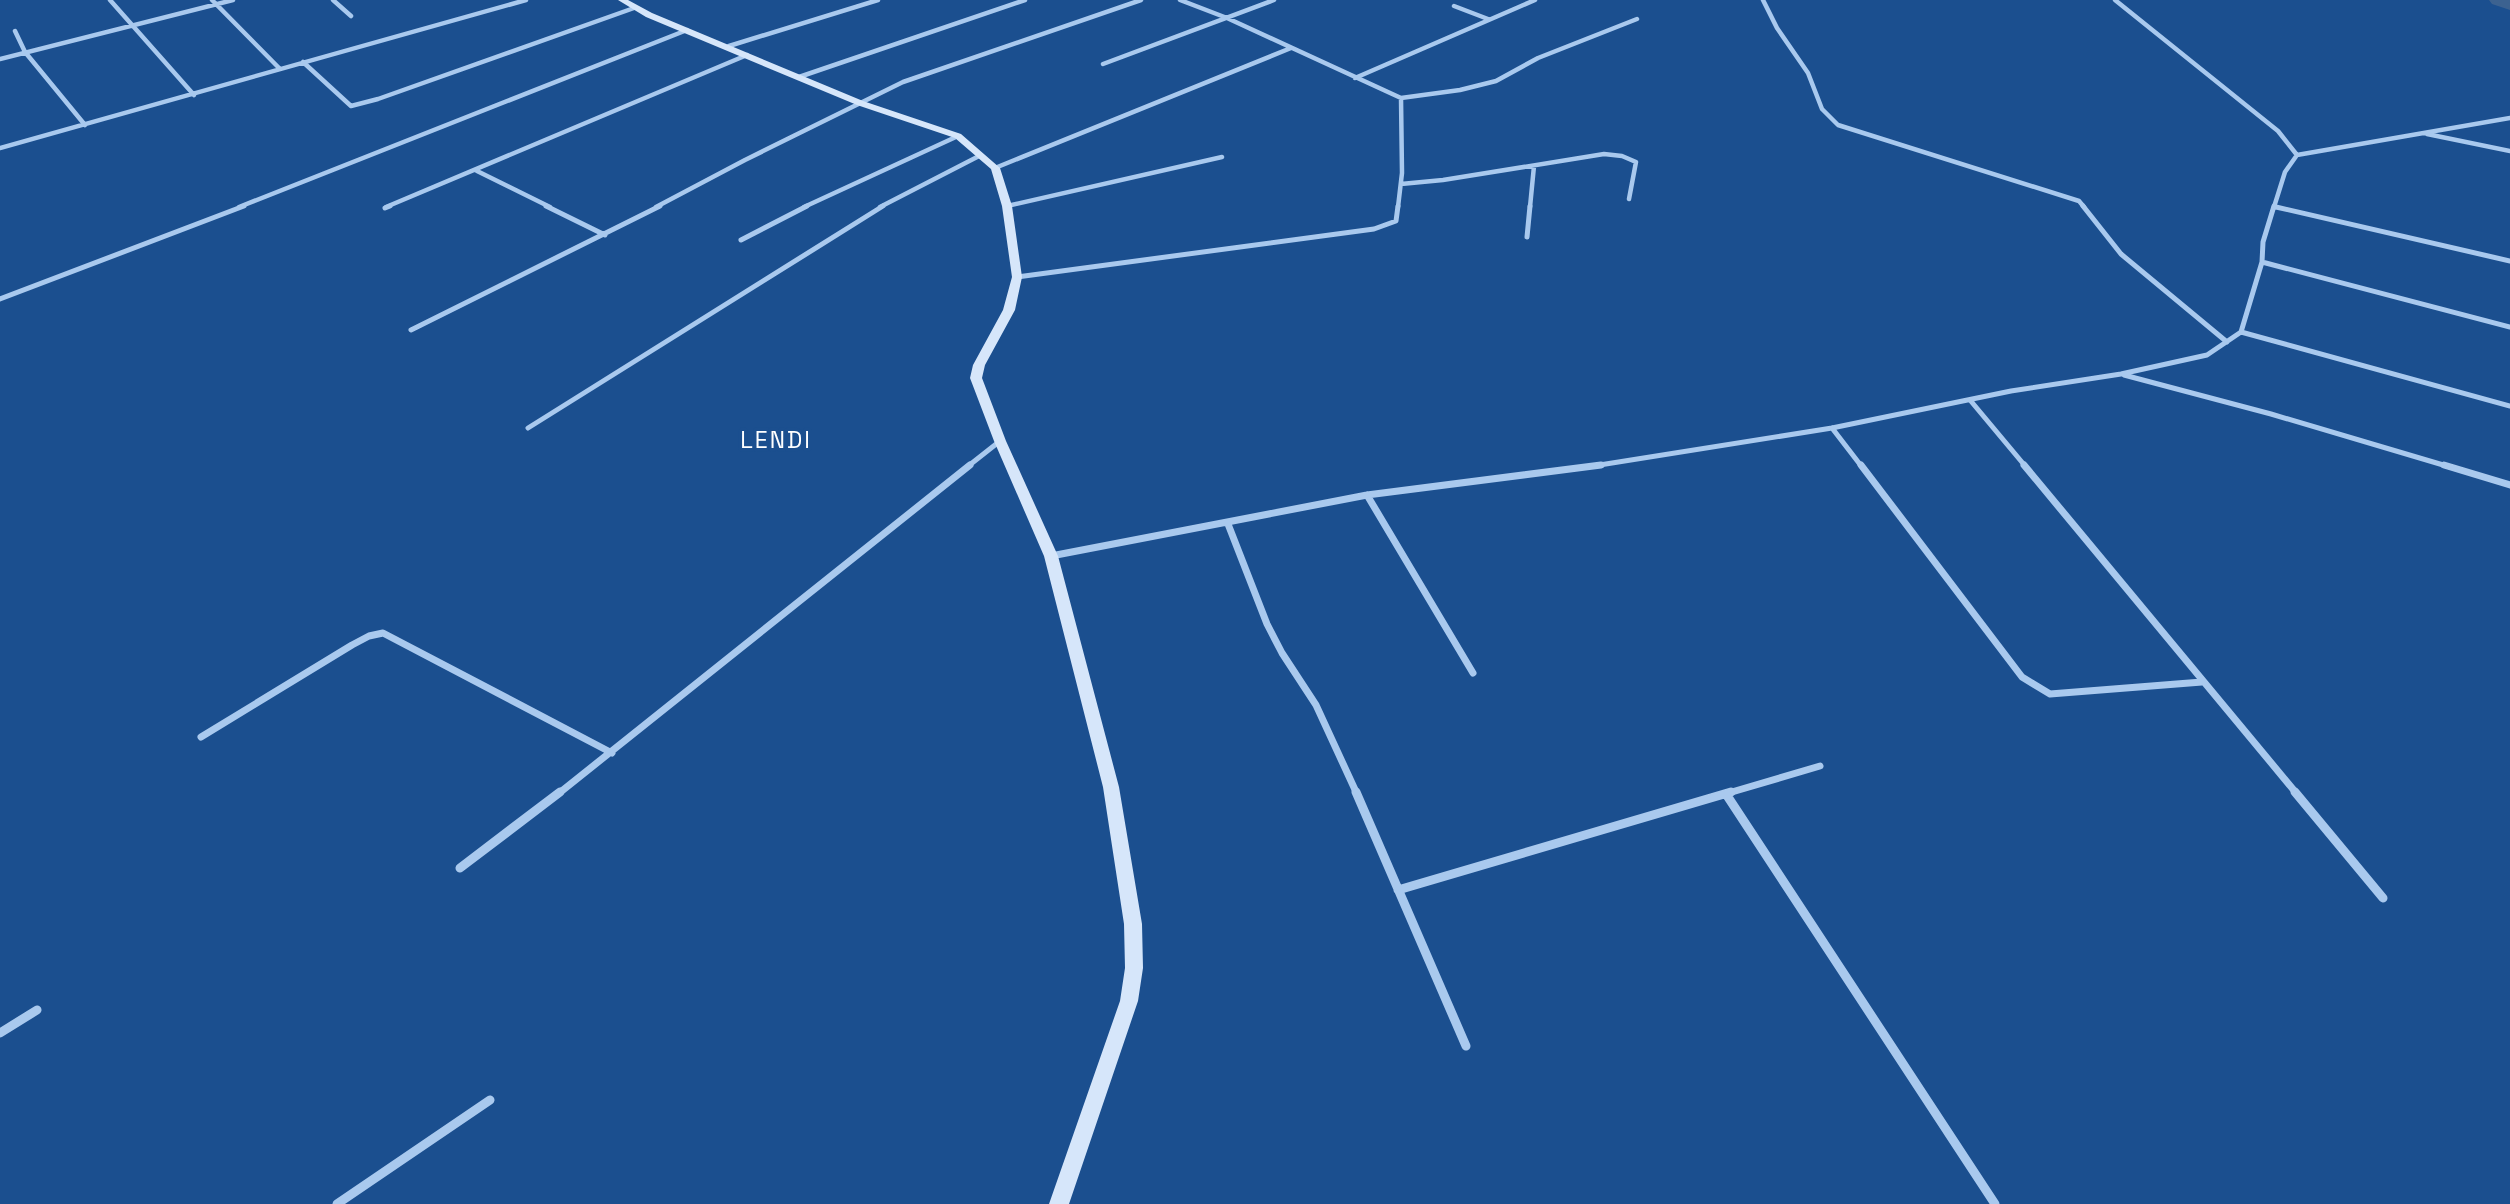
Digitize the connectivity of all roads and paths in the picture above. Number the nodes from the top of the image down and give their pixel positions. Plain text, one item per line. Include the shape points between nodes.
1 (110, 0) edge
2 (233, 0) edge
3 (333, 0) edge
4 (526, 0) edge
5 (878, 0) edge
6 (1025, 0) edge
7 (1141, 0) edge
8 (1180, 0) edge
9 (1274, 0) edge
10 (1535, 0) edge
11 (1763, 0) edge
12 (2115, 0) edge
13 (214, 2) edge
14 (628, 2) edge
15 (1454, 6) dead end
16 (351, 16) dead end
17 (1227, 18) junction
18 (1488, 19) junction
19 (1637, 19) dead end
20 (132, 26) junction
21 (687, 30) junction
22 (15, 31) dead end
23 (729, 46) junction
24 (1291, 48) junction
25 (25, 52) junction
26 (747, 55) junction
27 (0, 59) edge
28 (303, 62) junction
29 (1103, 64) dead end
30 (280, 69) junction
31 (799, 77) junction
32 (1355, 78) junction
33 (194, 95) junction
34 (1401, 98) junction
35 (860, 103) junction
36 (2510, 118) edge
37 (85, 125) junction
38 (2423, 133) junction
39 (958, 136) junction
40 (0, 148) edge
41 (2510, 151) edge
42 (981, 155) junction
43 (2297, 155) junction
44 (1222, 158) dead end
45 (1534, 166) junction
46 (995, 168) junction
47 (477, 171) junction
48 (1401, 184) junction
49 (1629, 199) dead end
50 (1007, 206) junction
51 (2276, 206) junction
52 (386, 208) dead end
53 (604, 235) junction
54 (1527, 237) dead end
55 (741, 240) dead end
56 (2510, 261) edge
57 (2262, 262) junction
58 (1017, 277) junction
59 (0, 299) edge
60 (2510, 327) edge
61 (411, 330) dead end
62 (2241, 332) junction
63 (2227, 342) junction
64 (2121, 374) junction
65 (1970, 400) junction
66 (2510, 406) edge
67 (528, 428) dead end
68 (1832, 428) junction
69 (1000, 440) junction
70 (2510, 485) edge
71 (1367, 495) junction
72 (1228, 524) junction
73 (1051, 556) junction
74 (1473, 673) dead end
75 (2202, 682) junction
76 (201, 737) dead end
77 (612, 752) junction
78 (1820, 766) dead end
79 (1726, 794) junction
80 (460, 868) dead end
81 (1398, 890) junction
82 (2383, 898) dead end
83 (37, 1010) dead end
84 (0, 1033) edge
85 (1466, 1046) dead end
86 (490, 1100) dead end
87 (337, 1204) edge
88 (1059, 1204) edge
89 (1995, 1204) edge

1 - 20 street
2 - 13 street
3 - 16 street
4 - 28 street
5 - 23 street
6 - 31 street
7 - 35 street via 903,82
8 - 17 street
9 - 17 street
10 - 18 street
11 - 63 street via 1808,73 1822,109 1838,125 2079,201 2121,254
12 - 43 street via 2278,131
13 - 20 street
13 - 30 street
14 - 21 main road
14 - 28 street via 351,106
15 - 18 street
17 - 24 street
17 - 29 street
18 - 32 street
19 - 34 street via 1538,58 1496,80
20 - 25 street
20 - 33 street
21 - 23 main road
21 - 59 street
22 - 25 street
23 - 26 main road
24 - 32 street
24 - 46 street
25 - 27 street
25 - 37 street
26 - 31 main road
26 - 47 street
28 - 30 street
30 - 33 street
31 - 35 main road
32 - 34 street
33 - 37 street
34 - 48 street
35 - 39 main road
35 - 53 street
36 - 38 street
37 - 40 street
38 - 41 street
38 - 43 street
39 - 42 main road
39 - 55 street via 841,188
42 - 46 main road
42 - 67 street via 881,207
43 - 51 street via 2285,172
44 - 50 street
45 - 48 street
45 - 49 street via 1604,154 1631,159 1637,168
45 - 54 street
46 - 50 main road
47 - 52 street
47 - 53 street
48 - 58 street via 1396,222 1374,229
50 - 58 main road
51 - 56 street
51 - 57 street via 2263,242
53 - 61 street
57 - 60 street
57 - 62 street
58 - 69 main road via 1009,310 976,378
62 - 63 street
62 - 66 street
63 - 64 street via 2207,355
64 - 65 street
64 - 70 street
65 - 68 street
65 - 75 street
68 - 71 street via 1632,462
68 - 75 street via 2022,677 2050,694
69 - 73 main road
69 - 77 street
71 - 72 street
71 - 74 street
72 - 73 street
72 - 81 street via 1267,625 1316,705
73 - 88 main road via 1111,787 1134,935 1129,1001
75 - 82 street
76 - 77 street via 352,645 383,633
77 - 80 street
78 - 79 street
79 - 81 street
79 - 89 street
81 - 85 street
83 - 84 street
86 - 87 street

